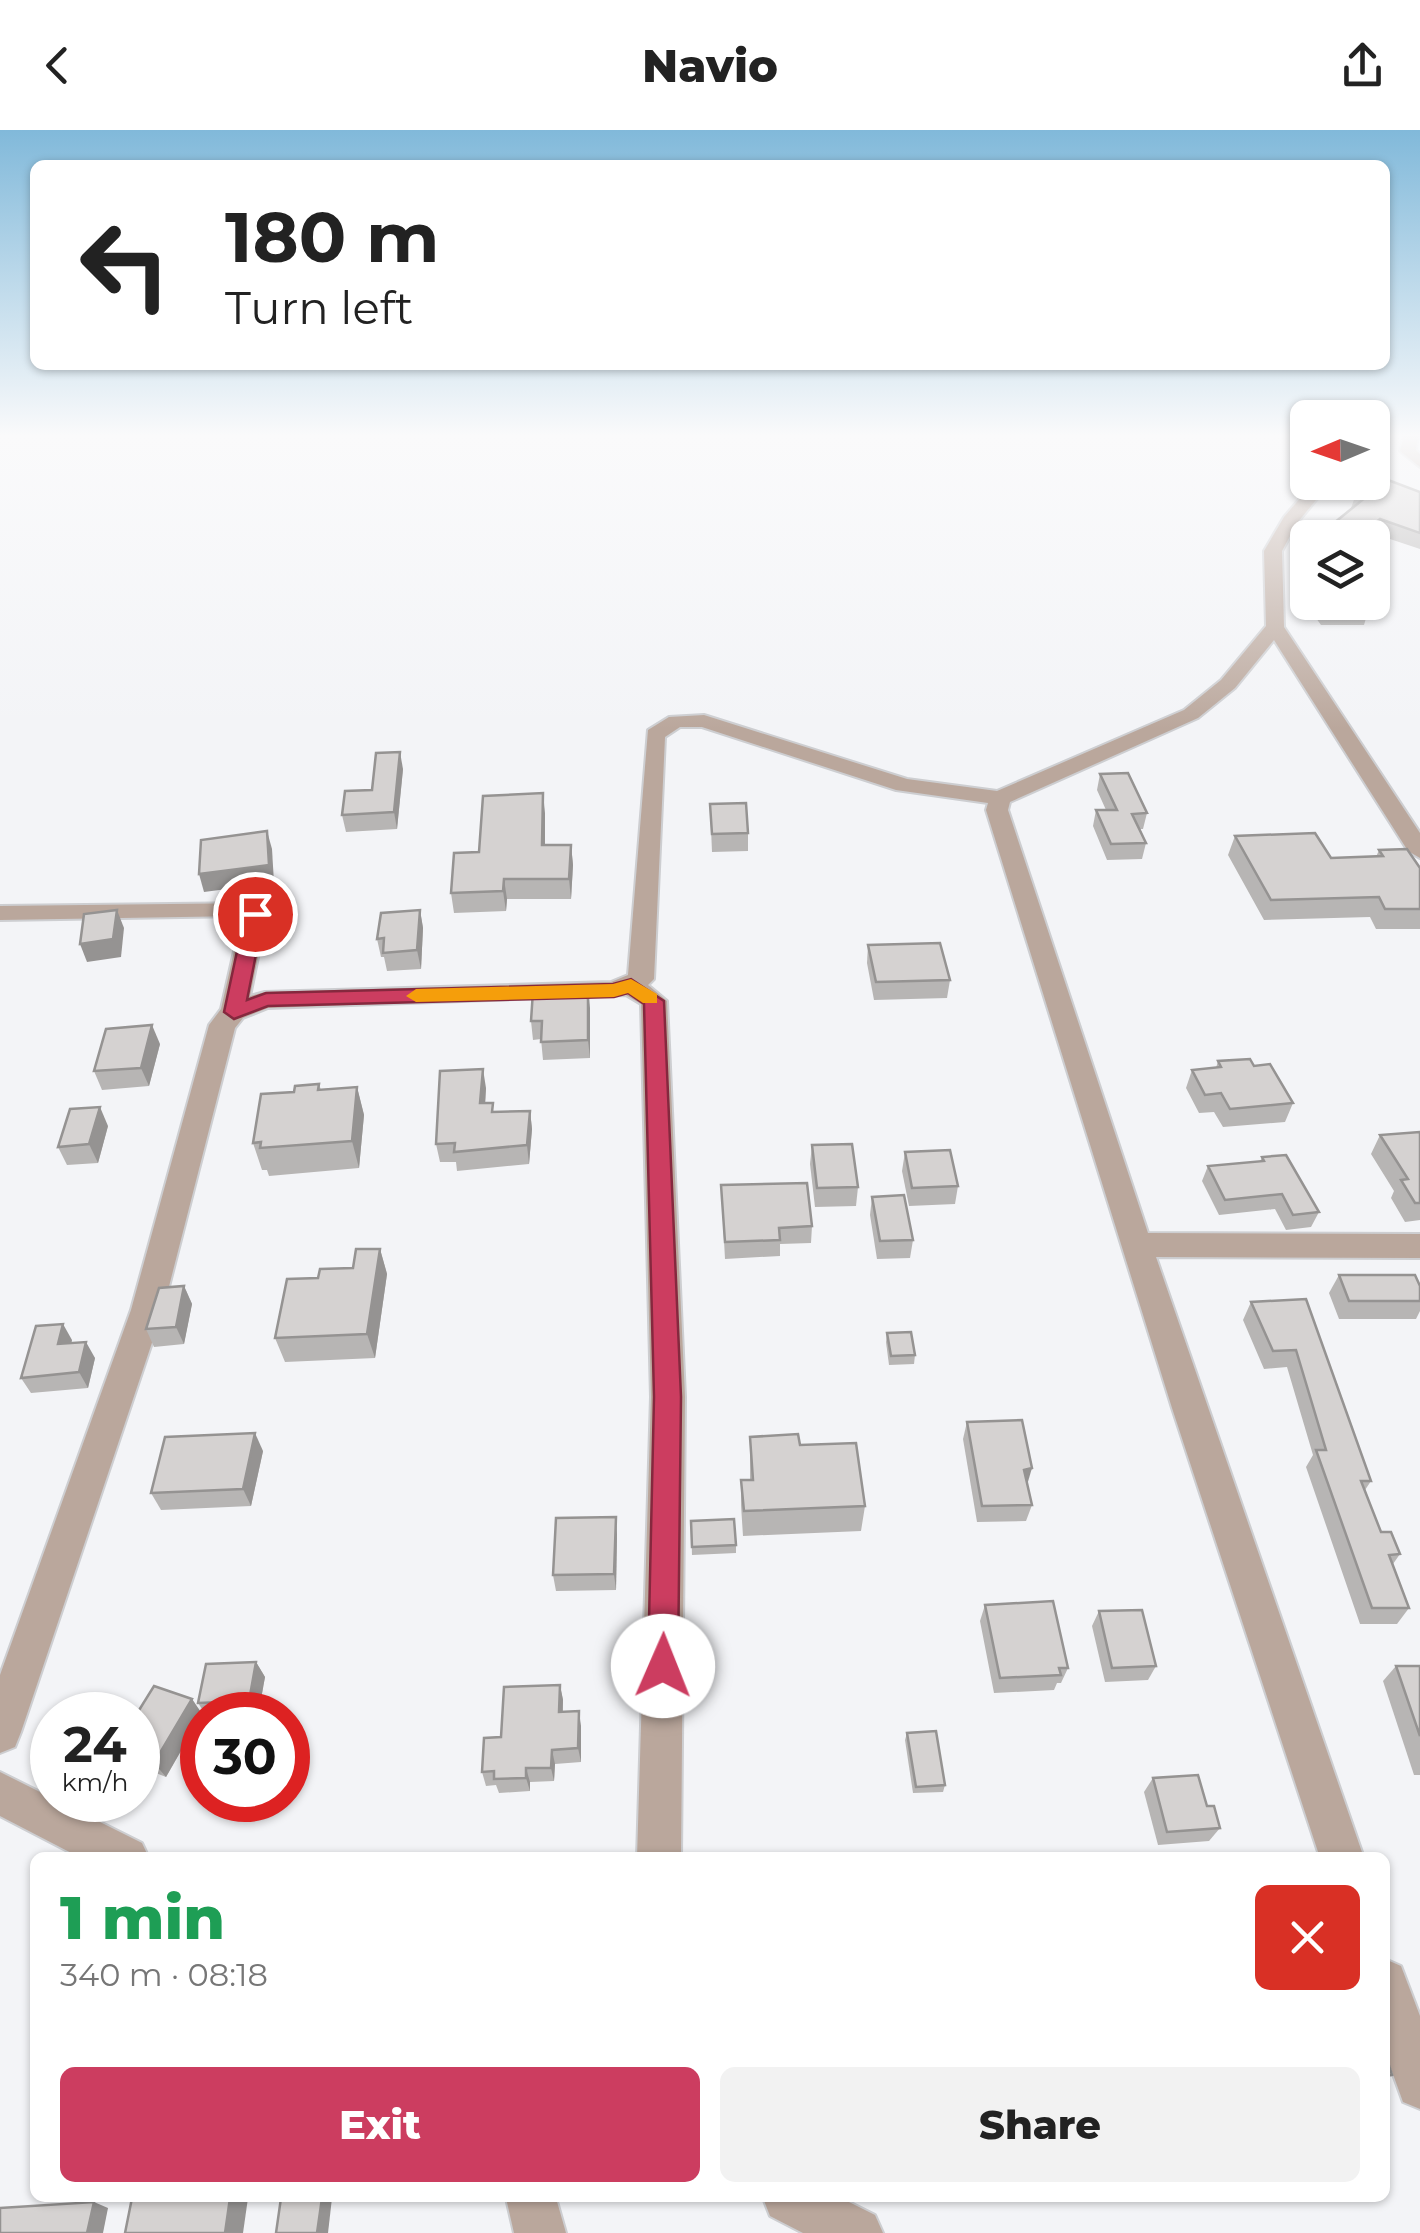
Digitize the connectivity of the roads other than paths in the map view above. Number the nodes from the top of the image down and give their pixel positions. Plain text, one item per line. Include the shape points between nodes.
1 (1283, 533) edge
2 (1274, 627) junction
3 (1000, 798) junction
4 (1420, 851) edge
5 (0, 913) edge
6 (631, 986) junction
7 (234, 1012) junction
8 (1136, 1244) junction
9 (1420, 1246) edge
10 (0, 1732) edge
11 (0, 1792) edge
12 (115, 1852) edge
13 (660, 1852) edge
14 (1340, 1852) edge
15 (1390, 1997) edge
16 (1420, 2085) edge
17 (532, 2202) edge
18 (796, 2202) edge
19 (540, 2233) edge
20 (857, 2233) edge

1 - 2 street via 1273,551
2 - 3 street via 1228,684 1191,714
2 - 4 street
3 - 6 street via 904,785 704,721 676,721 654,734 641,978
3 - 8 street via 997,810 1012,861
5 - 7 street via 247,908 255,914
6 - 7 street via 266,1000
6 - 13 street via 654,1001 668,1397
7 - 10 street via 222,1025 147,1310
8 - 9 street
8 - 14 street
11 - 12 street
15 - 16 street
17 - 19 street
18 - 20 street

